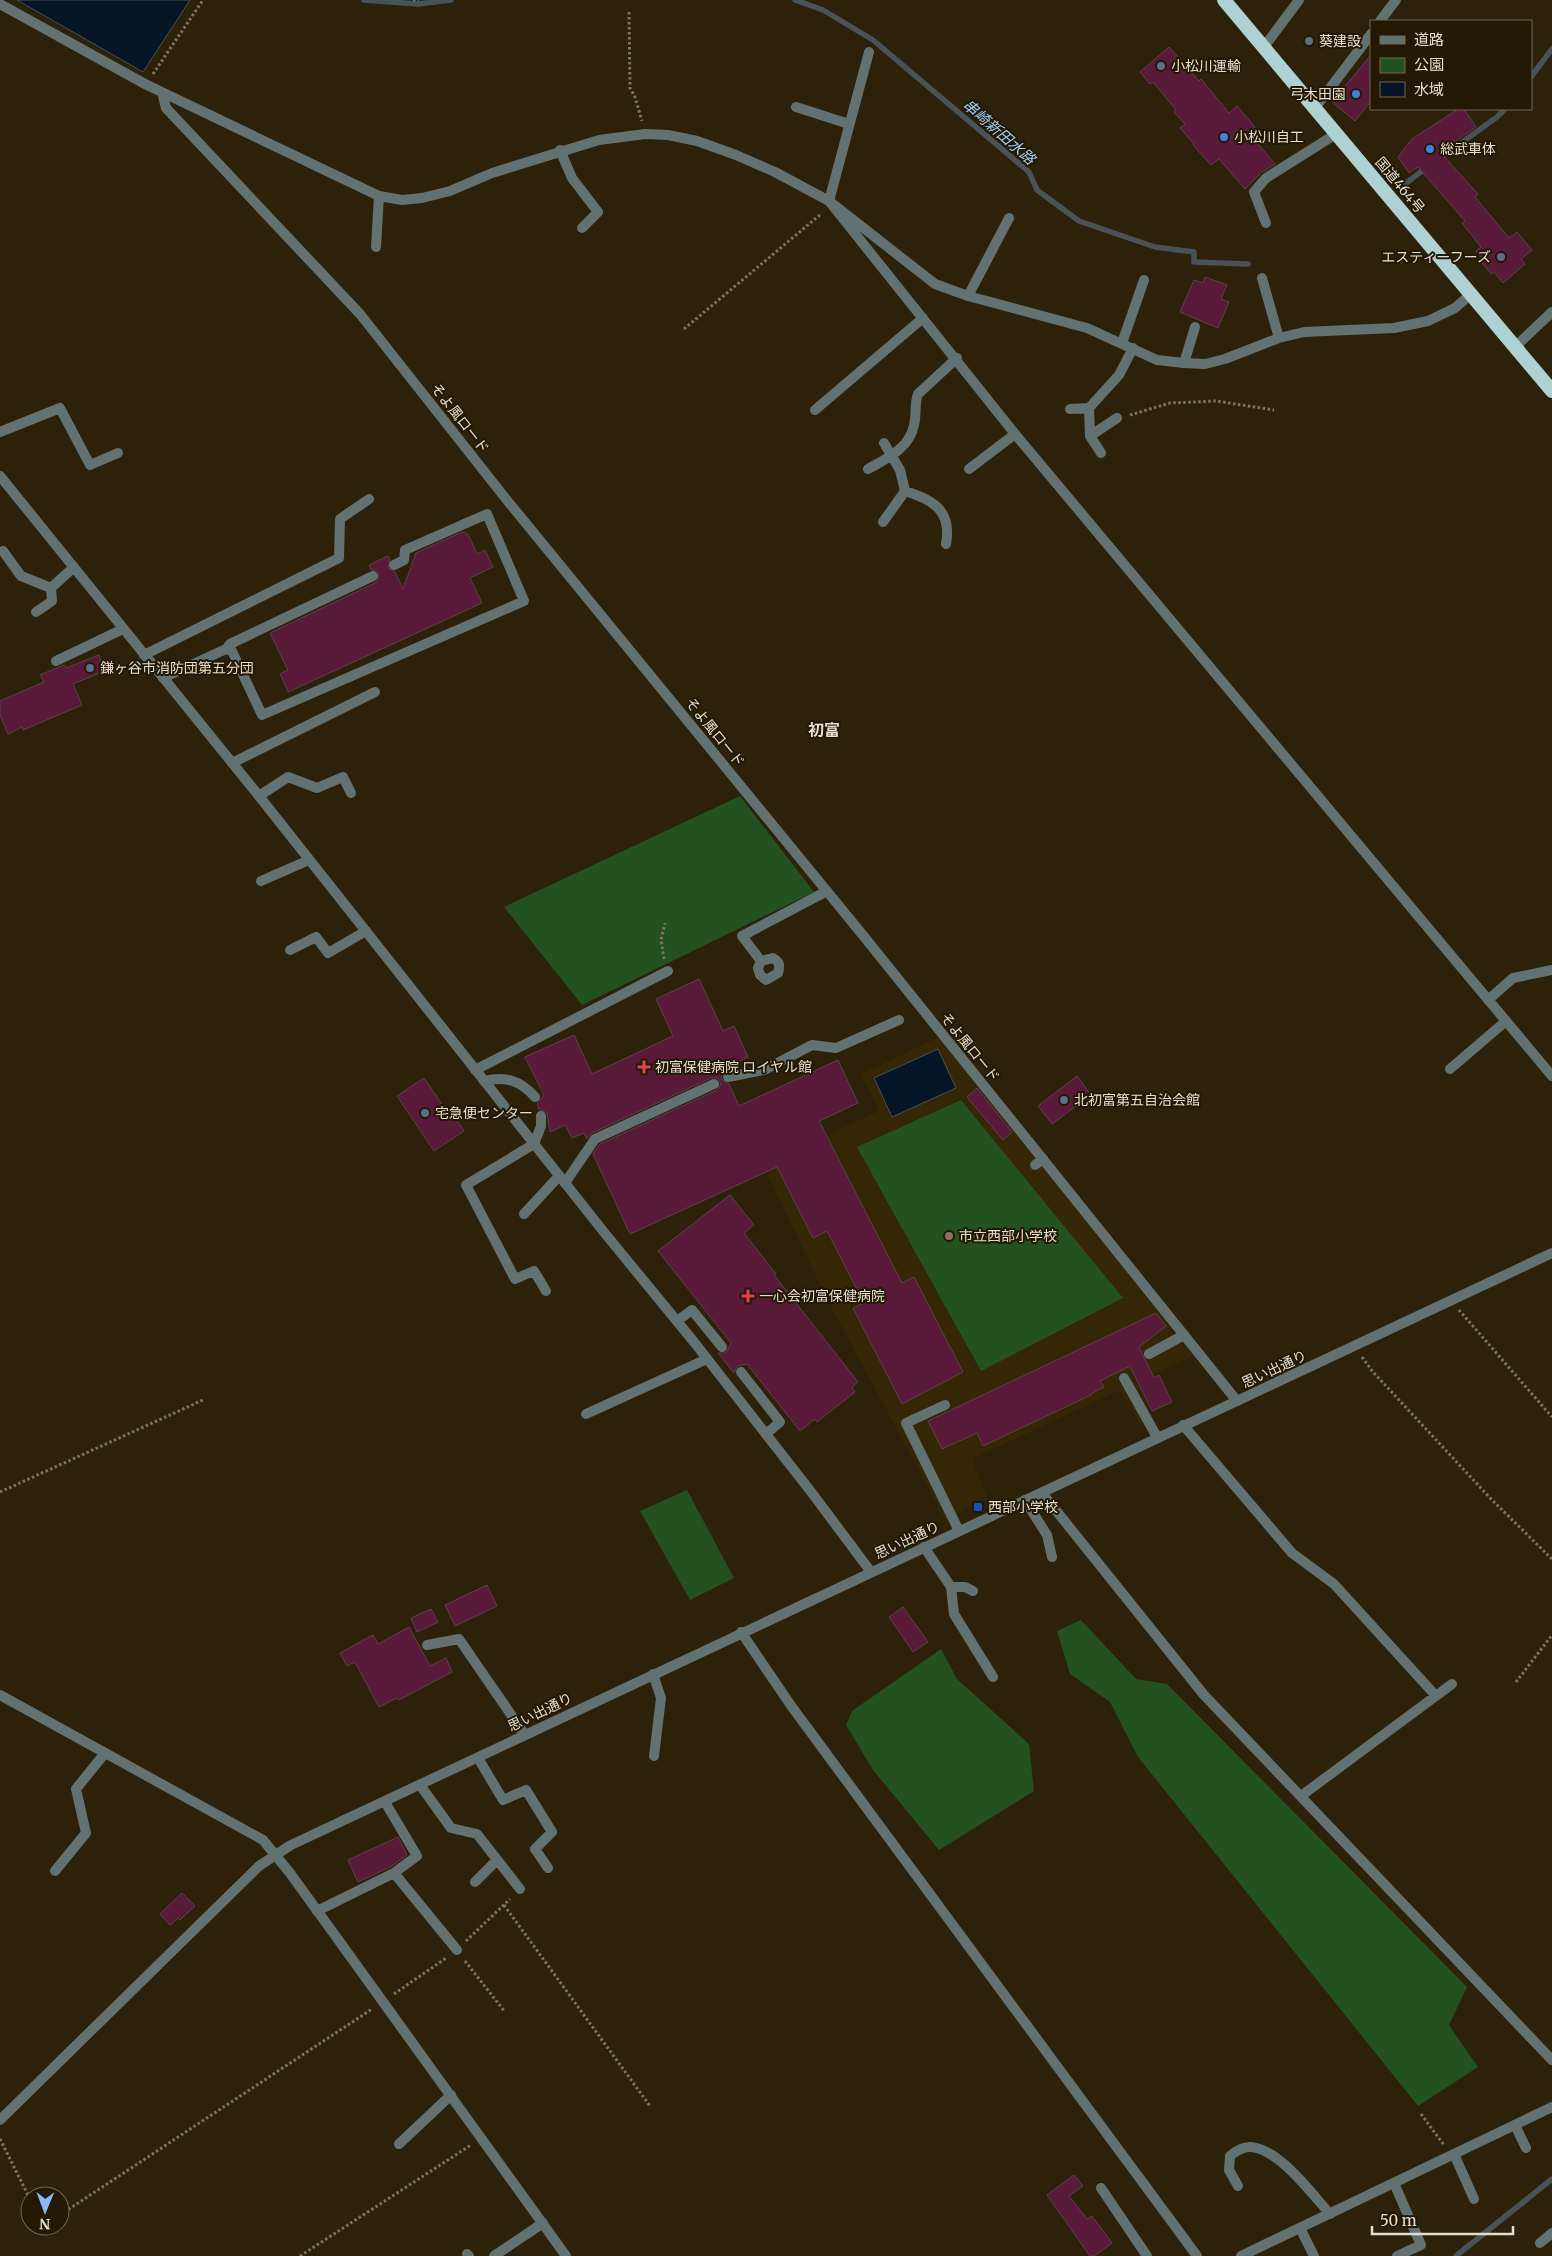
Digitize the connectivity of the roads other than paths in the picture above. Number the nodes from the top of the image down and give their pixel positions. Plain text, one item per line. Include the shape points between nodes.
1 (1224, 0) edge
2 (1299, 0) edge
3 (1396, 0) edge
4 (0, 4) edge
5 (1381, 20) edge
6 (1370, 35) edge
7 (1264, 47) junction
8 (868, 52) dead end
9 (162, 92) junction
10 (796, 107) dead end
11 (1315, 108) junction
12 (849, 124) junction
13 (1336, 134) junction
14 (560, 150) junction
15 (379, 196) junction
16 (829, 201) junction
17 (1009, 218) dead end
18 (1266, 222) dead end
19 (582, 228) dead end
20 (376, 247) dead end
21 (1262, 278) dead end
22 (1144, 280) dead end
23 (1471, 294) junction
24 (968, 296) junction
25 (1552, 312) edge
26 (923, 318) junction
27 (1195, 327) dead end
28 (1279, 338) junction
29 (1122, 343) junction
30 (1134, 348) junction
31 (1515, 348) junction
32 (956, 358) junction
33 (1184, 363) junction
34 (1552, 391) edge
35 (1089, 408) junction
36 (1070, 409) dead end
37 (815, 410) dead end
38 (1117, 418) road end
39 (0, 432) edge
40 (1015, 434) junction
41 (1090, 436) junction
42 (884, 443) dead end
43 (118, 453) dead end
44 (1101, 453) dead end
45 (893, 456) junction
46 (868, 469) dead end
47 (970, 469) dead end
48 (0, 476) edge
49 (905, 491) junction
50 (369, 499) dead end
51 (883, 522) dead end
52 (946, 544) dead end
53 (3, 550) dead end
54 (394, 565) dead end
55 (74, 567) junction
56 (372, 576) dead end
57 (51, 588) junction
58 (36, 612) dead end
59 (123, 628) junction
60 (226, 649) junction
61 (144, 655) junction
62 (56, 661) dead end
63 (163, 678) junction
64 (375, 692) dead end
65 (232, 763) junction
66 (351, 793) dead end
67 (259, 796) junction
68 (309, 860) junction
69 (261, 880) dead end
70 (827, 891) junction
71 (366, 931) junction
72 (290, 950) dead end
73 (761, 961) dead end
74 (1552, 970) edge
75 (668, 971) road end
76 (1488, 1000) junction
77 (899, 1020) dead end
78 (1506, 1021) junction
79 (1450, 1069) dead end
80 (475, 1070) junction
81 (1552, 1076) edge
82 (728, 1077) dead end
83 (484, 1081) junction
84 (714, 1084) dead end
85 (534, 1096) dead end
86 (541, 1116) dead end
87 (534, 1144) junction
88 (562, 1179) junction
89 (524, 1214) dead end
90 (1552, 1253) edge
91 (546, 1291) dead end
92 (677, 1321) junction
93 (1184, 1336) junction
94 (722, 1347) dead end
95 (1149, 1354) dead end
96 (707, 1359) junction
97 (741, 1372) dead end
98 (1124, 1378) dead end
99 (1237, 1401) junction
100 (945, 1405) dead end
101 (586, 1414) dead end
102 (1183, 1425) junction
103 (766, 1434) junction
104 (1157, 1437) junction
105 (1042, 1493) junction
106 (1025, 1500) junction
107 (959, 1531) junction
108 (924, 1547) junction
109 (1052, 1557) dead end
110 (871, 1572) junction
111 (952, 1587) junction
112 (973, 1592) dead end
113 (741, 1632) junction
114 (428, 1645) dead end
115 (653, 1674) junction
116 (993, 1677) dead end
117 (1452, 1684) dead end
118 (0, 1694) edge
119 (1436, 1696) junction
120 (525, 1735) junction
121 (105, 1753) junction
122 (654, 1756) dead end
123 (478, 1758) junction
124 (420, 1785) junction
125 (1301, 1796) junction
126 (385, 1802) junction
127 (276, 1855) junction
128 (497, 1860) junction
129 (548, 1868) dead end
130 (55, 1871) dead end
131 (394, 1873) junction
132 (475, 1882) dead end
133 (520, 1889) dead end
134 (317, 1911) junction
135 (457, 1950) road end
136 (1552, 2060) edge
137 (452, 2095) junction
138 (1552, 2107) edge
139 (0, 2120) edge
140 (1515, 2125) junction
141 (399, 2144) dead end
142 (1526, 2148) dead end
143 (1453, 2154) junction
144 (1394, 2183) junction
145 (1238, 2186) dead end
146 (1101, 2188) dead end
147 (1474, 2199) dead end
148 (1330, 2214) junction
149 (543, 2223) junction
150 (1300, 2228) junction
151 (1552, 2233) edge
152 (1540, 2243) dead end
153 (494, 2256) edge
154 (566, 2256) edge
155 (1147, 2256) edge
156 (1197, 2256) edge
157 (1241, 2256) edge
158 (1314, 2256) edge
159 (1397, 2256) edge

1 - 7 highway, 国道464号
2 - 7 street
3 - 5 street
4 - 9 street
6 - 11 street
7 - 11 highway, 国道464号
8 - 12 street
9 - 15 street
9 - 70 street, そよ風ロード via 166,108 360,314 506,499
10 - 12 street
11 - 13 highway, 国道464号
12 - 16 street
13 - 18 street via 1266,178 1254,192
13 - 23 highway, 国道464号
14 - 15 street via 450,191 402,200
14 - 16 street via 599,140 645,134 668,135 736,155
14 - 19 street via 572,178 598,212
15 - 20 street
16 - 24 street via 935,284
16 - 26 street
17 - 24 street
21 - 28 street
22 - 29 street
23 - 28 street via 1455,308 1428,321 1394,328 1304,332
23 - 31 highway, 国道464号
24 - 29 street via 1087,328
25 - 31 street
26 - 32 street
26 - 37 street
27 - 33 street
28 - 33 street via 1225,359 1205,364
29 - 30 street
30 - 33 street via 1157,360
30 - 35 street via 1119,375
31 - 34 highway, 国道464号
32 - 40 street
32 - 45 street via 918,394 914,426
35 - 36 street
35 - 41 street
38 - 41 street
39 - 43 street via 60,408 90,465
40 - 47 street
40 - 76 street
41 - 44 street
42 - 45 street
45 - 46 street
45 - 49 street
48 - 55 street
49 - 51 street
49 - 52 street via 929,501 947,520
50 - 61 street via 340,519 340,558
53 - 57 street via 21,576
54 - 60 street via 404,560 405,550 488,514 524,601 262,715 232,650
55 - 57 street
55 - 59 street
56 - 60 street via 230,644
57 - 58 street via 52,601
59 - 61 street
59 - 62 street
60 - 63 street
61 - 63 street
63 - 65 street
64 - 65 street
65 - 67 street
66 - 67 street via 343,777 317,788 288,776
67 - 68 street
68 - 69 street
68 - 71 street
70 - 73 street via 742,936
70 - 93 street, そよ風ロード via 1039,1162
71 - 72 street via 328,953 316,937
71 - 80 street
74 - 76 street via 1513,978
75 - 80 street
76 - 78 street
77 - 82 street via 836,1048 812,1045 764,1070
78 - 79 street
78 - 81 street
80 - 83 street
83 - 85 street via 495,1078 512,1080
83 - 87 street
84 - 88 street via 595,1140
86 - 87 street via 542,1126
87 - 88 street
87 - 91 street via 466,1185 515,1279 534,1271
88 - 89 street
88 - 92 street
90 - 99 street, 思い出通り
92 - 94 street via 692,1310
92 - 96 street
93 - 95 street
93 - 99 street, そよ風ロード
96 - 101 street
96 - 103 street
97 - 103 street via 780,1422
98 - 104 street
99 - 102 street, 思い出通り
100 - 107 street via 906,1423
102 - 104 street, 思い出通り
102 - 119 street via 1292,1553 1334,1584
103 - 110 street
104 - 105 street, 思い出通り
105 - 106 street, 思い出通り
105 - 125 street via 1204,1695
106 - 107 street, 思い出通り
106 - 109 street via 1047,1535
107 - 108 street, 思い出通り
108 - 110 street, 思い出通り
108 - 111 street
110 - 113 street, 思い出通り
111 - 112 street via 965,1587
111 - 116 street via 954,1614
113 - 115 street, 思い出通り
113 - 156 street via 792,1707
114 - 120 street via 459,1639
115 - 120 street, 思い出通り
115 - 122 street via 661,1698
117 - 119 street
118 - 121 street
119 - 125 street
120 - 123 street, 思い出通り
121 - 127 street via 263,1840
121 - 130 street via 76,1789 86,1833
123 - 124 street, 思い出通り
123 - 129 street via 502,1800 526,1790 552,1832 535,1849
124 - 126 street, 思い出通り
124 - 128 street via 451,1828 476,1834
125 - 136 street
126 - 127 street, 思い出通り
126 - 131 street via 417,1856
127 - 134 street
127 - 139 street, 思い出通り via 260,1866
128 - 132 street
128 - 133 street
131 - 134 street
131 - 135 street
134 - 137 street
137 - 141 street
137 - 149 street
138 - 140 street
140 - 142 street
140 - 143 street
143 - 144 street
143 - 147 street
144 - 148 street
144 - 159 street via 1421,2245
145 - 148 street via 1229,2170 1230,2156 1249,2147 1260,2149 1285,2165
146 - 155 street
148 - 150 street
149 - 153 street
149 - 154 street
150 - 157 street
150 - 158 street
151 - 152 street

